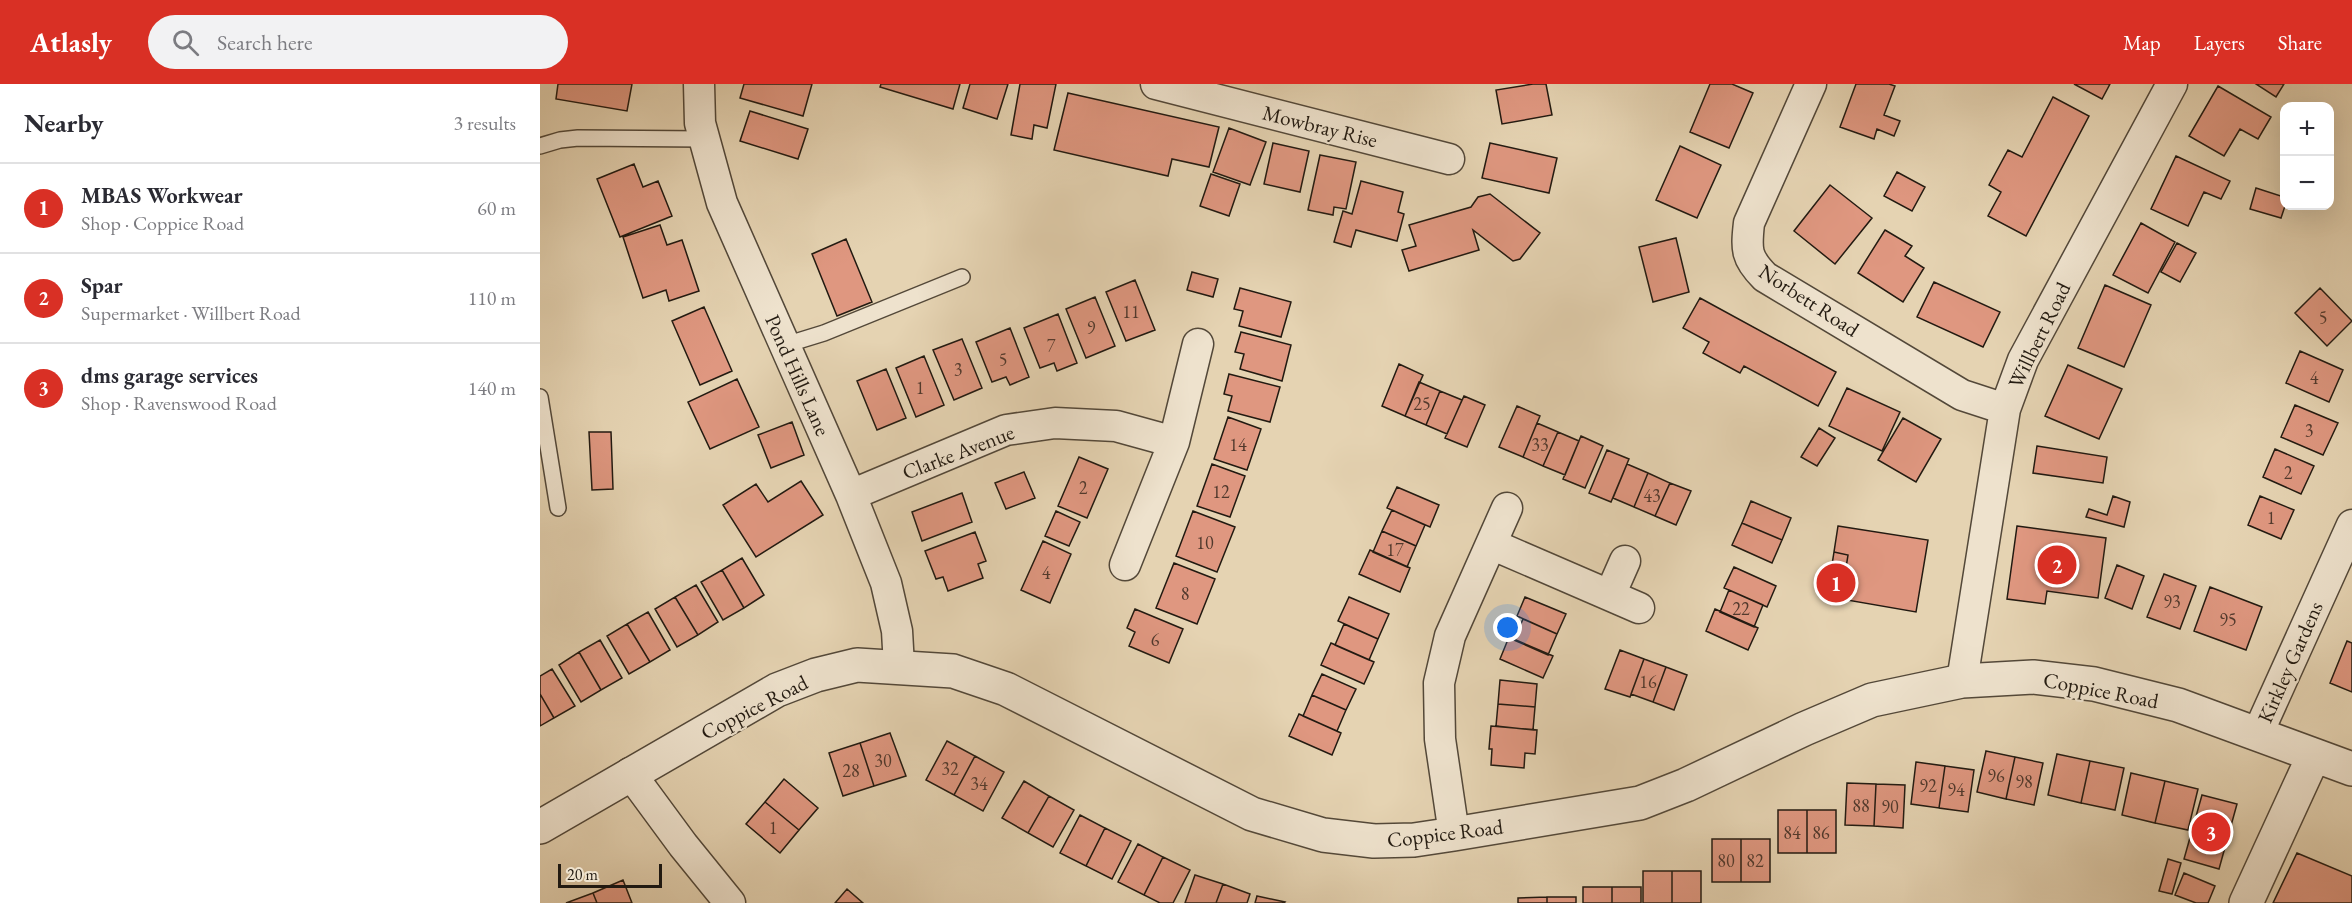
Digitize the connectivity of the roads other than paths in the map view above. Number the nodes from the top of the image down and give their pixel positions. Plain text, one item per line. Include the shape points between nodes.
1 (699, 84) edge
2 (1155, 84) edge
3 (1811, 84) edge
4 (2172, 84) edge
5 (704, 139) junction
6 (540, 146) edge
7 (1449, 159) dead end
8 (962, 278) dead end
9 (1198, 344) dead end
10 (785, 345) junction
11 (540, 397) edge
12 (2005, 409) junction
13 (1174, 442) junction
14 (851, 495) junction
15 (558, 508) dead end
16 (1507, 508) dead end
17 (2352, 525) edge
18 (1491, 544) junction
19 (1626, 561) dead end
20 (1125, 565) dead end
21 (1610, 595) junction
22 (1639, 608) dead end
23 (899, 666) junction
24 (1962, 681) junction
25 (2258, 733) junction
26 (2314, 755) junction
27 (2352, 769) edge
28 (630, 773) junction
29 (540, 827) edge
30 (1454, 834) junction
31 (730, 903) edge
32 (2246, 903) edge

1 - 5 street, Pond Hills Lane
2 - 7 street, Mowbray Rise
3 - 12 street, Norbett Road via 1749,223 1747,245 1752,264 1766,277 1962,395
4 - 12 street, Willbert Road via 2023,360
5 - 6 lane via 578,138
5 - 10 street, Pond Hills Lane via 722,203
8 - 10 lane
9 - 13 street
10 - 14 street, Pond Hills Lane
11 - 15 lane
12 - 24 street, Willbert Road
13 - 14 street, Clarke Avenue via 1116,426 1055,423 1006,430
13 - 20 street
14 - 23 street, Pond Hills Lane via 886,583 897,631
16 - 18 street
17 - 25 street, Kirkley Gardens
18 - 21 street
18 - 30 street via 1450,636 1439,683 1440,739
19 - 21 street
21 - 22 street
23 - 28 street, Coppice Road via 857,664 777,690
23 - 30 street, Coppice Road via 953,671 1006,689 1252,814 1323,835 1374,841
24 - 25 street, Coppice Road via 2033,677 2094,684 2178,705
24 - 30 street, Coppice Road via 1872,700 1640,803
25 - 26 street, Coppice Road
26 - 27 street, Coppice Road
26 - 32 street
28 - 29 street, Coppice Road
28 - 31 street

